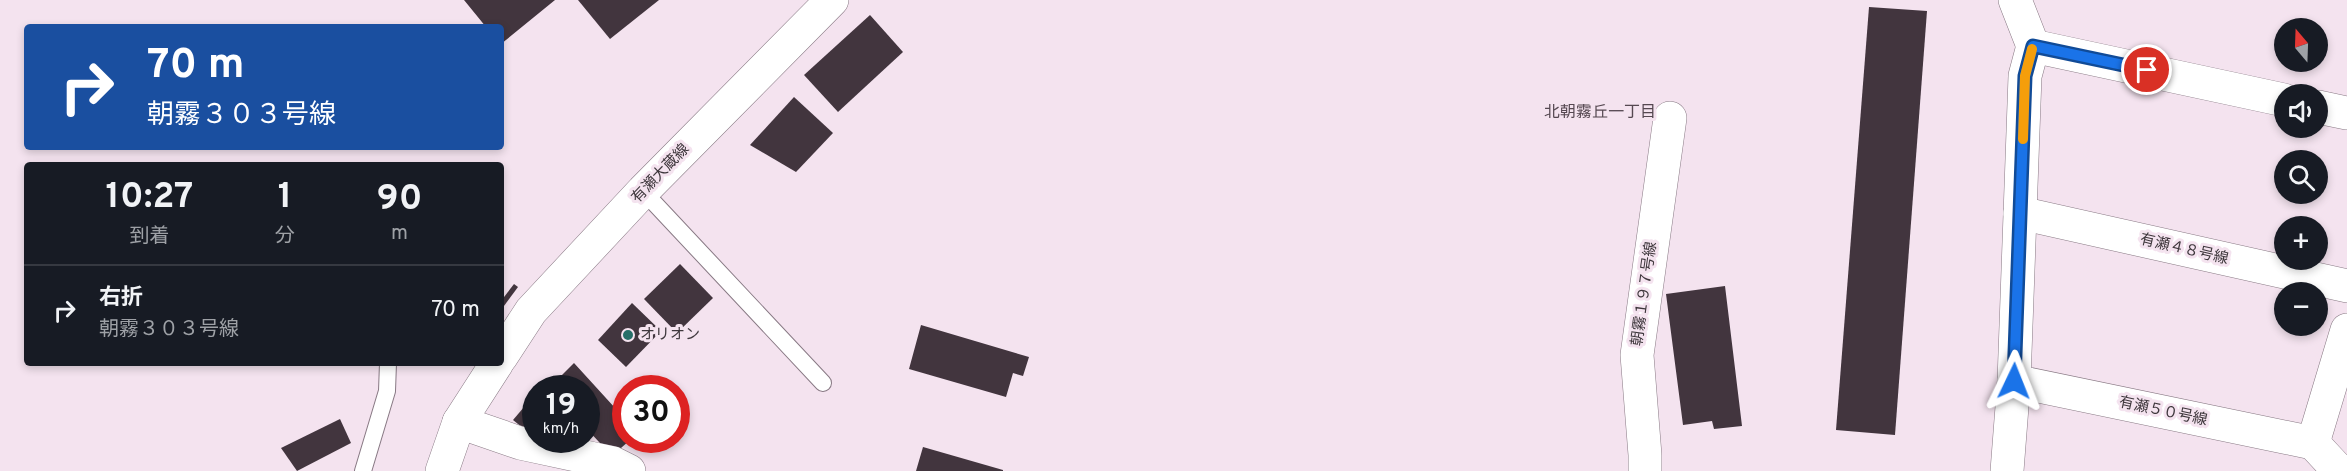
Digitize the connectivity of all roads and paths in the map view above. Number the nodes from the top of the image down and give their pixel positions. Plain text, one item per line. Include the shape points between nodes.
1 (832, 0) edge
2 (2015, 0) edge
3 (2033, 46) junction
4 (2274, 97) edge
5 (2328, 109) edge
6 (2347, 113) edge
7 (1670, 118) dead end
8 (643, 191) junction
9 (2020, 213) junction
10 (2347, 286) edge
11 (2347, 330) edge
12 (504, 352) edge
13 (388, 366) edge
14 (495, 366) edge
15 (2014, 381) junction
16 (824, 383) dead end
17 (459, 422) junction
18 (520, 443) junction
19 (2313, 443) junction
20 (363, 471) edge
21 (442, 471) edge
22 (555, 471) edge
23 (629, 471) edge
24 (1645, 471) edge
25 (2007, 471) edge
26 (2339, 471) edge

1 - 8 street, 有瀬大蔵線
2 - 3 street
3 - 4 street
3 - 9 street via 2025,76
5 - 6 street
7 - 24 street, 朝霧１９７号線 via 1637,355
8 - 12 street, 有瀬大蔵線 via 531,311
8 - 16 lane
9 - 10 street, 有瀬４８号線
9 - 15 street
11 - 19 street
13 - 20 lane via 387,391
14 - 17 street
15 - 19 street, 有瀬５０号線
15 - 25 street
17 - 18 street
17 - 21 street
18 - 22 street
18 - 23 street via 613,463
19 - 26 street

